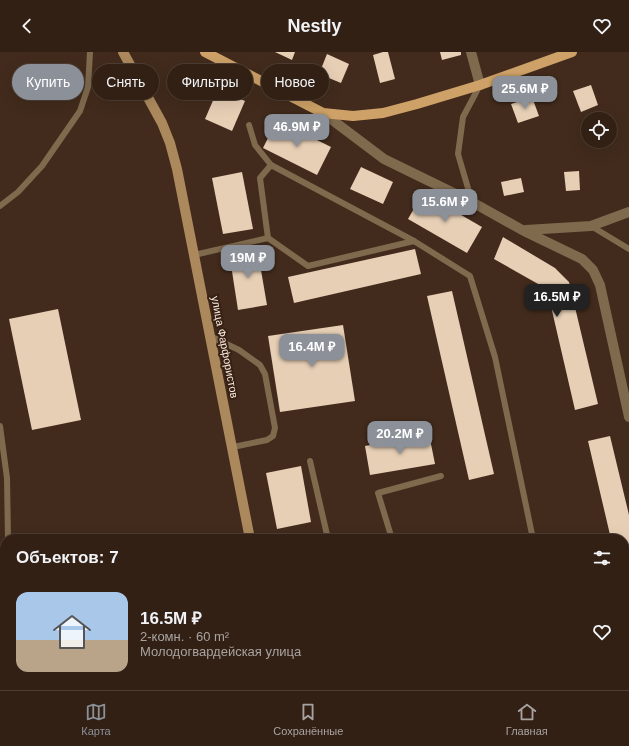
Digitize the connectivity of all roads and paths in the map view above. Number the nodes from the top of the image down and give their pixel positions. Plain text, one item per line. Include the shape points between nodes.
1 (90, 52) edge
2 (123, 52) edge
3 (205, 52) edge
4 (471, 52) edge
5 (572, 52) edge
6 (480, 84) junction
7 (323, 113) junction
8 (249, 125) dead end
9 (271, 165) junction
10 (472, 202) junction
11 (0, 206) edge
12 (629, 212) edge
13 (591, 226) junction
14 (524, 231) junction
15 (268, 238) junction
16 (414, 241) junction
17 (629, 249) edge
18 (194, 255) junction
19 (210, 336) junction
20 (627, 404) edge
21 (629, 417) edge
22 (0, 426) edge
23 (233, 448) junction
24 (310, 461) dead end
25 (441, 476) dead end
26 (8, 534) edge
27 (249, 534) edge
28 (327, 534) edge
29 (390, 534) edge
30 (532, 534) edge

1 - 11 lane via 88,87 80,111 42,166 18,192
2 - 18 street, улица Фарфористов via 162,123 170,143
3 - 7 main road
4 - 6 street
5 - 6 main road
6 - 7 main road via 383,112 353,116
6 - 10 lane via 463,117 458,154
7 - 10 street via 384,159
8 - 9 lane via 255,145
9 - 15 lane via 260,178
9 - 16 lane
10 - 14 street
12 - 13 street
13 - 14 street
13 - 17 lane
14 - 20 street via 582,259 593,270 600,285
15 - 16 lane via 308,266
15 - 18 lane
16 - 30 lane via 470,276 495,357
18 - 19 street, улица Фарфористов
19 - 23 street, улица Фарфористов
19 - 23 lane via 239,350 260,365 265,374 275,428 273,436
20 - 21 street
22 - 26 lane via 7,478
23 - 27 street, улица Фарфористов
24 - 28 lane
25 - 29 lane via 378,493

